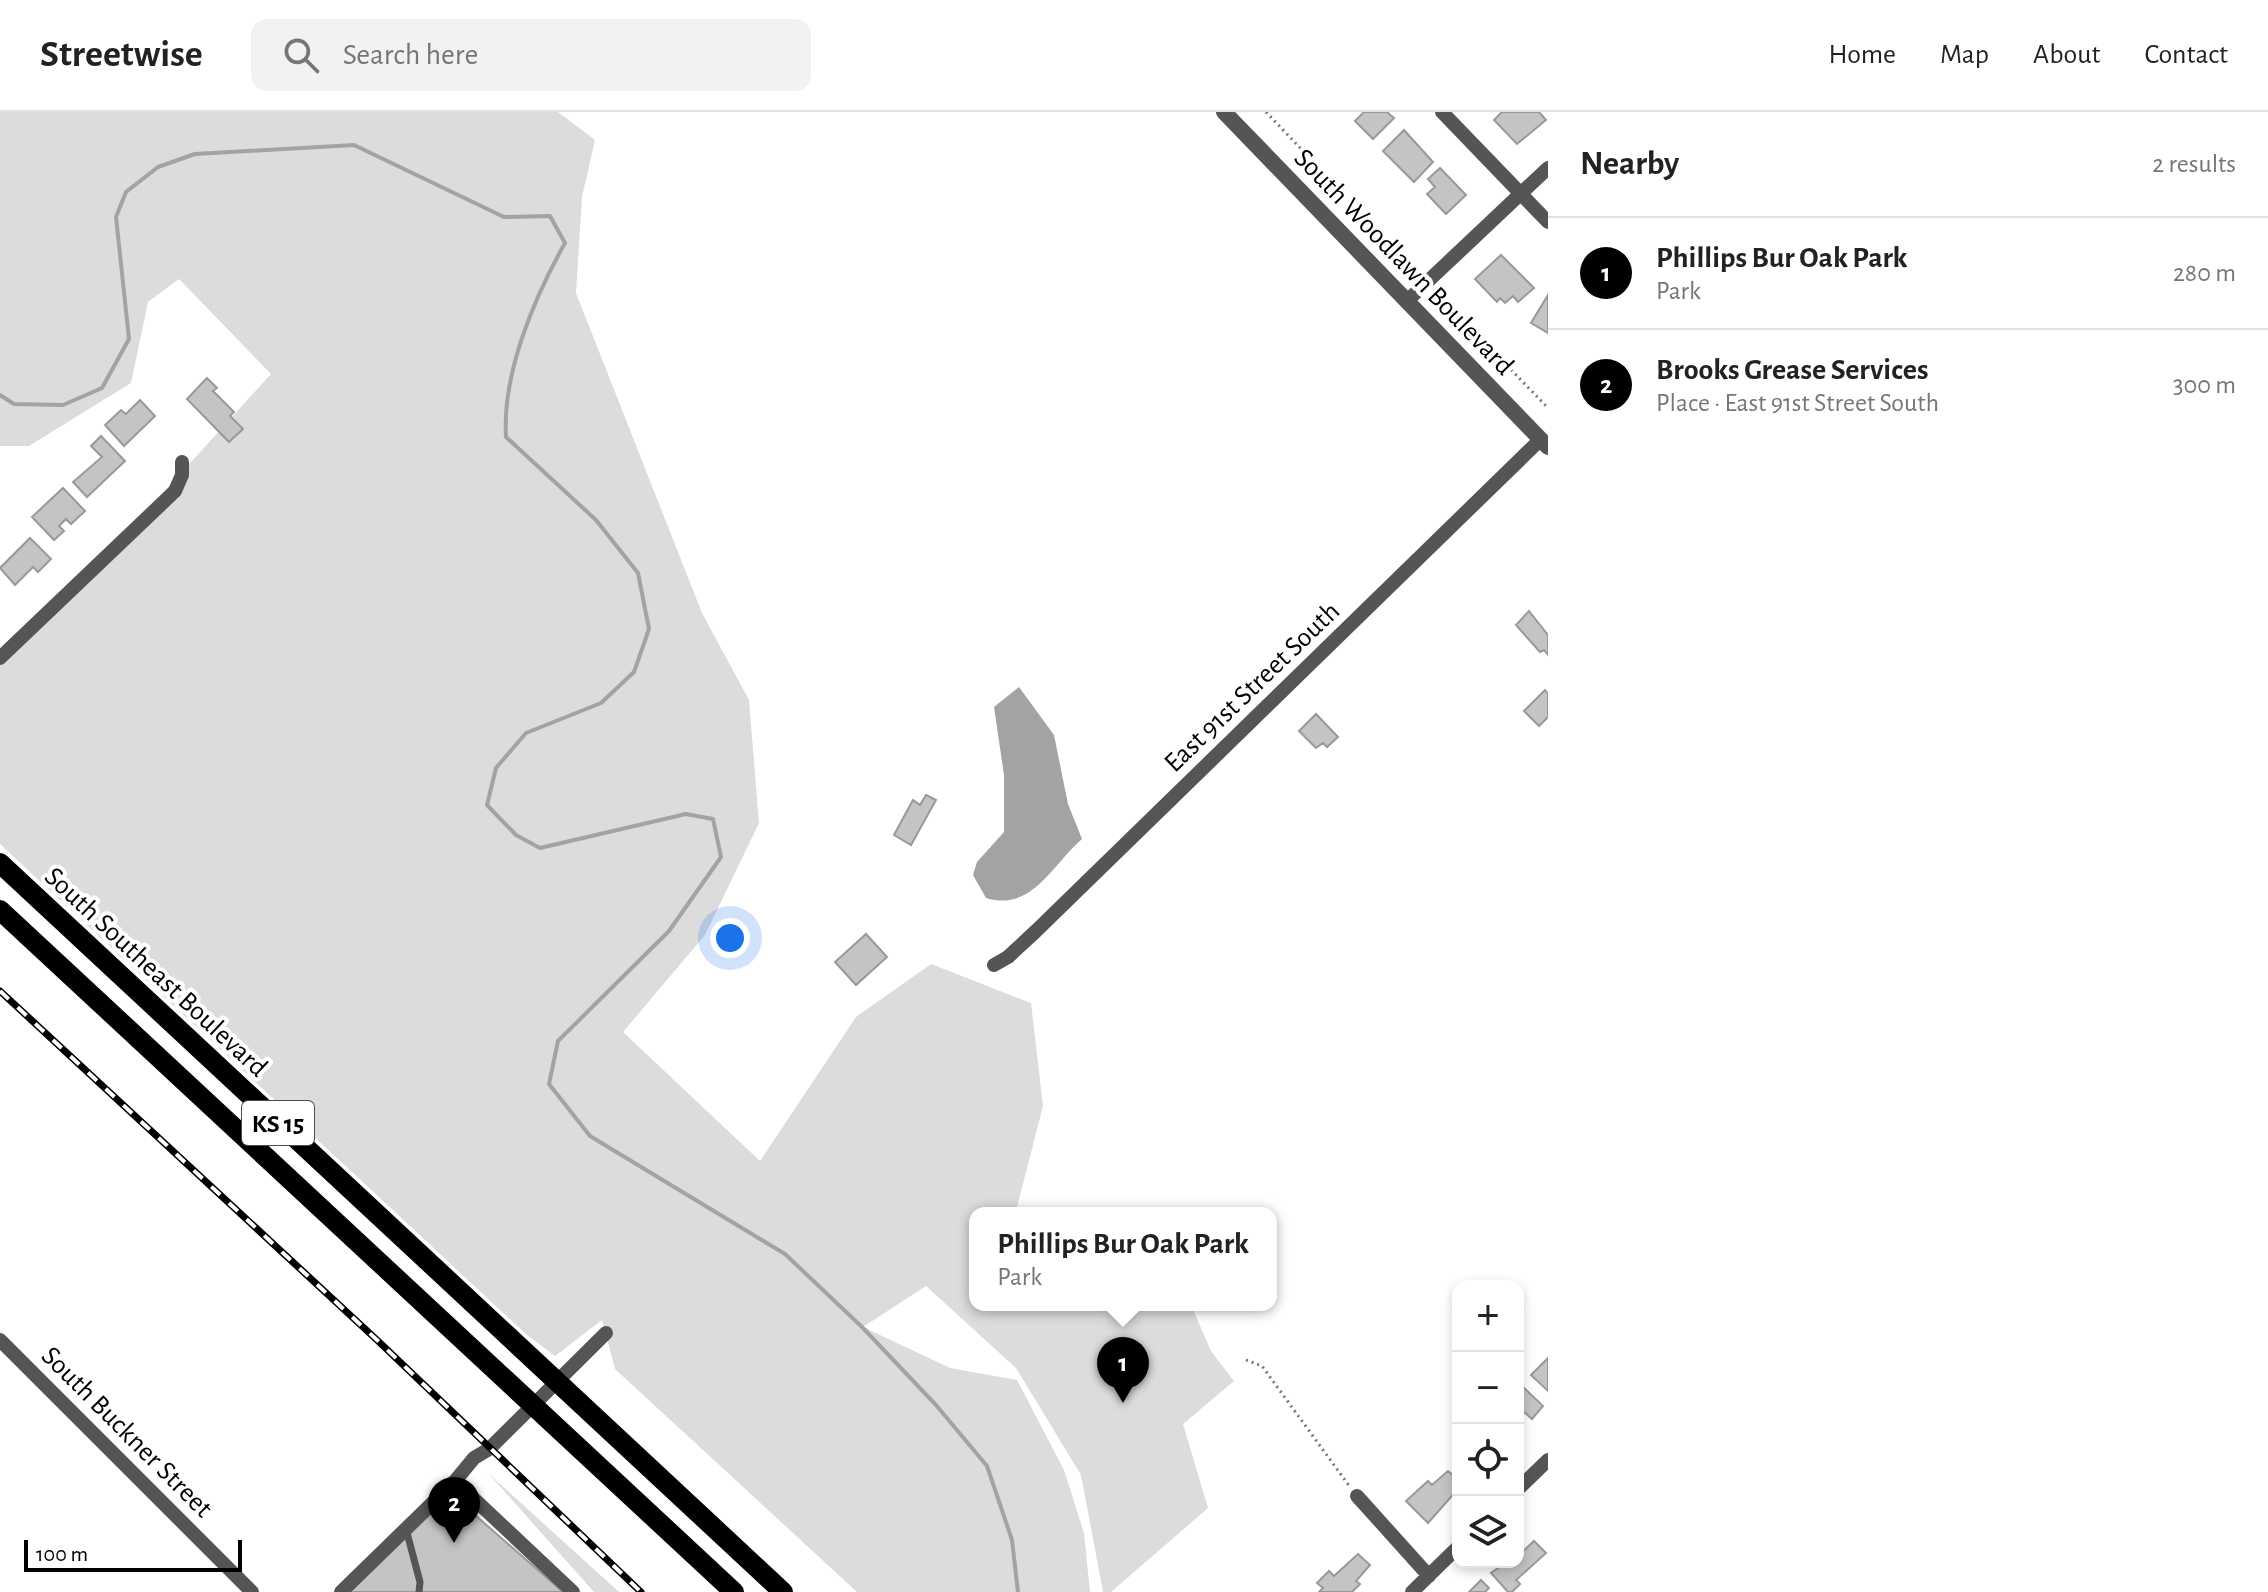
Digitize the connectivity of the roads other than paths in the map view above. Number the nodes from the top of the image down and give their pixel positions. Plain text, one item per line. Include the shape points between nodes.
1 (1224, 112) edge
2 (1442, 112) edge
3 (1548, 168) edge
4 (1521, 194) junction
5 (1548, 222) edge
6 (1408, 300) junction
7 (1544, 443) edge
8 (182, 462) dead end
9 (0, 658) edge
10 (0, 863) edge
11 (0, 910) edge
12 (994, 965) dead end
13 (606, 1333) dead end
14 (0, 1340) edge
15 (555, 1383) junction
16 (532, 1405) junction
17 (1548, 1460) edge
18 (455, 1481) junction
19 (1524, 1483) edge
20 (1357, 1496) road end
21 (406, 1529) junction
22 (1452, 1553) edge
23 (1429, 1576) junction
24 (252, 1592) edge
25 (341, 1592) edge
26 (419, 1592) edge
27 (573, 1592) edge
28 (734, 1592) edge
29 (783, 1592) edge
30 (1412, 1592) edge

1 - 6 street, South Woodlawn Boulevard
2 - 4 street
3 - 4 street
4 - 5 street
4 - 6 street
6 - 7 street, South Woodlawn Boulevard
7 - 12 street, East 91st Street South via 1036,931
8 - 9 street via 175,491
10 - 15 main road, South Southeast Boulevard / KS 15
11 - 16 main road, KS 15
13 - 15 street
14 - 24 street, South Buckner Street
15 - 16 street
15 - 29 main road, KS 15
16 - 18 street
16 - 28 main road, KS 15
17 - 19 street
18 - 21 street
18 - 27 street
20 - 23 street
21 - 25 street
21 - 26 lane
22 - 23 street
23 - 30 street

